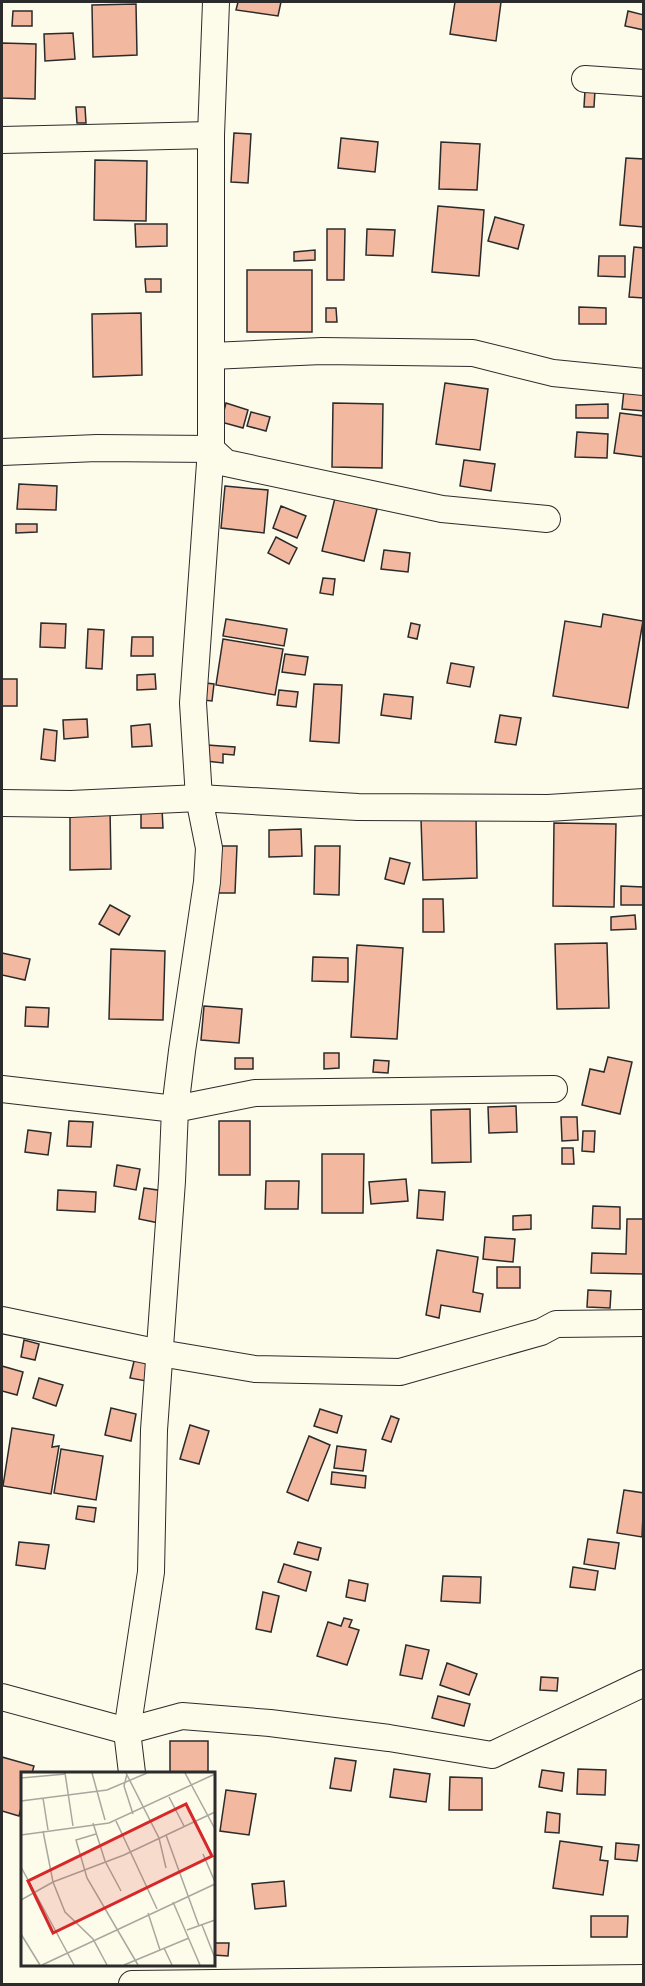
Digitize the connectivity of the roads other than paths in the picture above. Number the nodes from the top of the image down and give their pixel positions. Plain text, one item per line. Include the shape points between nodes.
1 (216, 2) edge
2 (585, 79) dead end
3 (644, 83) edge
4 (211, 135) junction
5 (2, 140) edge
6 (211, 356) junction
7 (644, 382) edge
8 (211, 449) junction
9 (2, 452) edge
10 (547, 519) dead end
11 (199, 798) junction
12 (644, 802) edge
13 (2, 803) edge
14 (2, 1089) edge
15 (554, 1089) dead end
16 (175, 1109) junction
17 (2, 1320) edge
18 (644, 1323) edge
19 (160, 1353) junction
20 (644, 1683) edge
21 (2, 1697) edge
22 (127, 1731) junction
23 (132, 1772) edge
24 (147, 1965) edge
25 (644, 1978) edge
26 (132, 1984) edge
27 (147, 1984) edge

1 - 4 street
2 - 3 street
4 - 5 street
4 - 6 street
6 - 7 street via 322,351 473,353 553,373
6 - 8 street
8 - 9 street
8 - 10 street via 226,463 442,509
8 - 11 street via 193,703
11 - 12 street via 358,807 548,808
11 - 13 street
11 - 16 street via 209,848 207,882
14 - 16 street
15 - 16 street via 255,1093
16 - 19 street
17 - 19 street
18 - 19 street via 556,1324 541,1332 400,1372 255,1369
19 - 22 street via 151,1572
20 - 22 street via 492,1755 270,1723 182,1716
21 - 22 street
22 - 23 street
24 - 27 street
25 - 27 street
26 - 27 street

